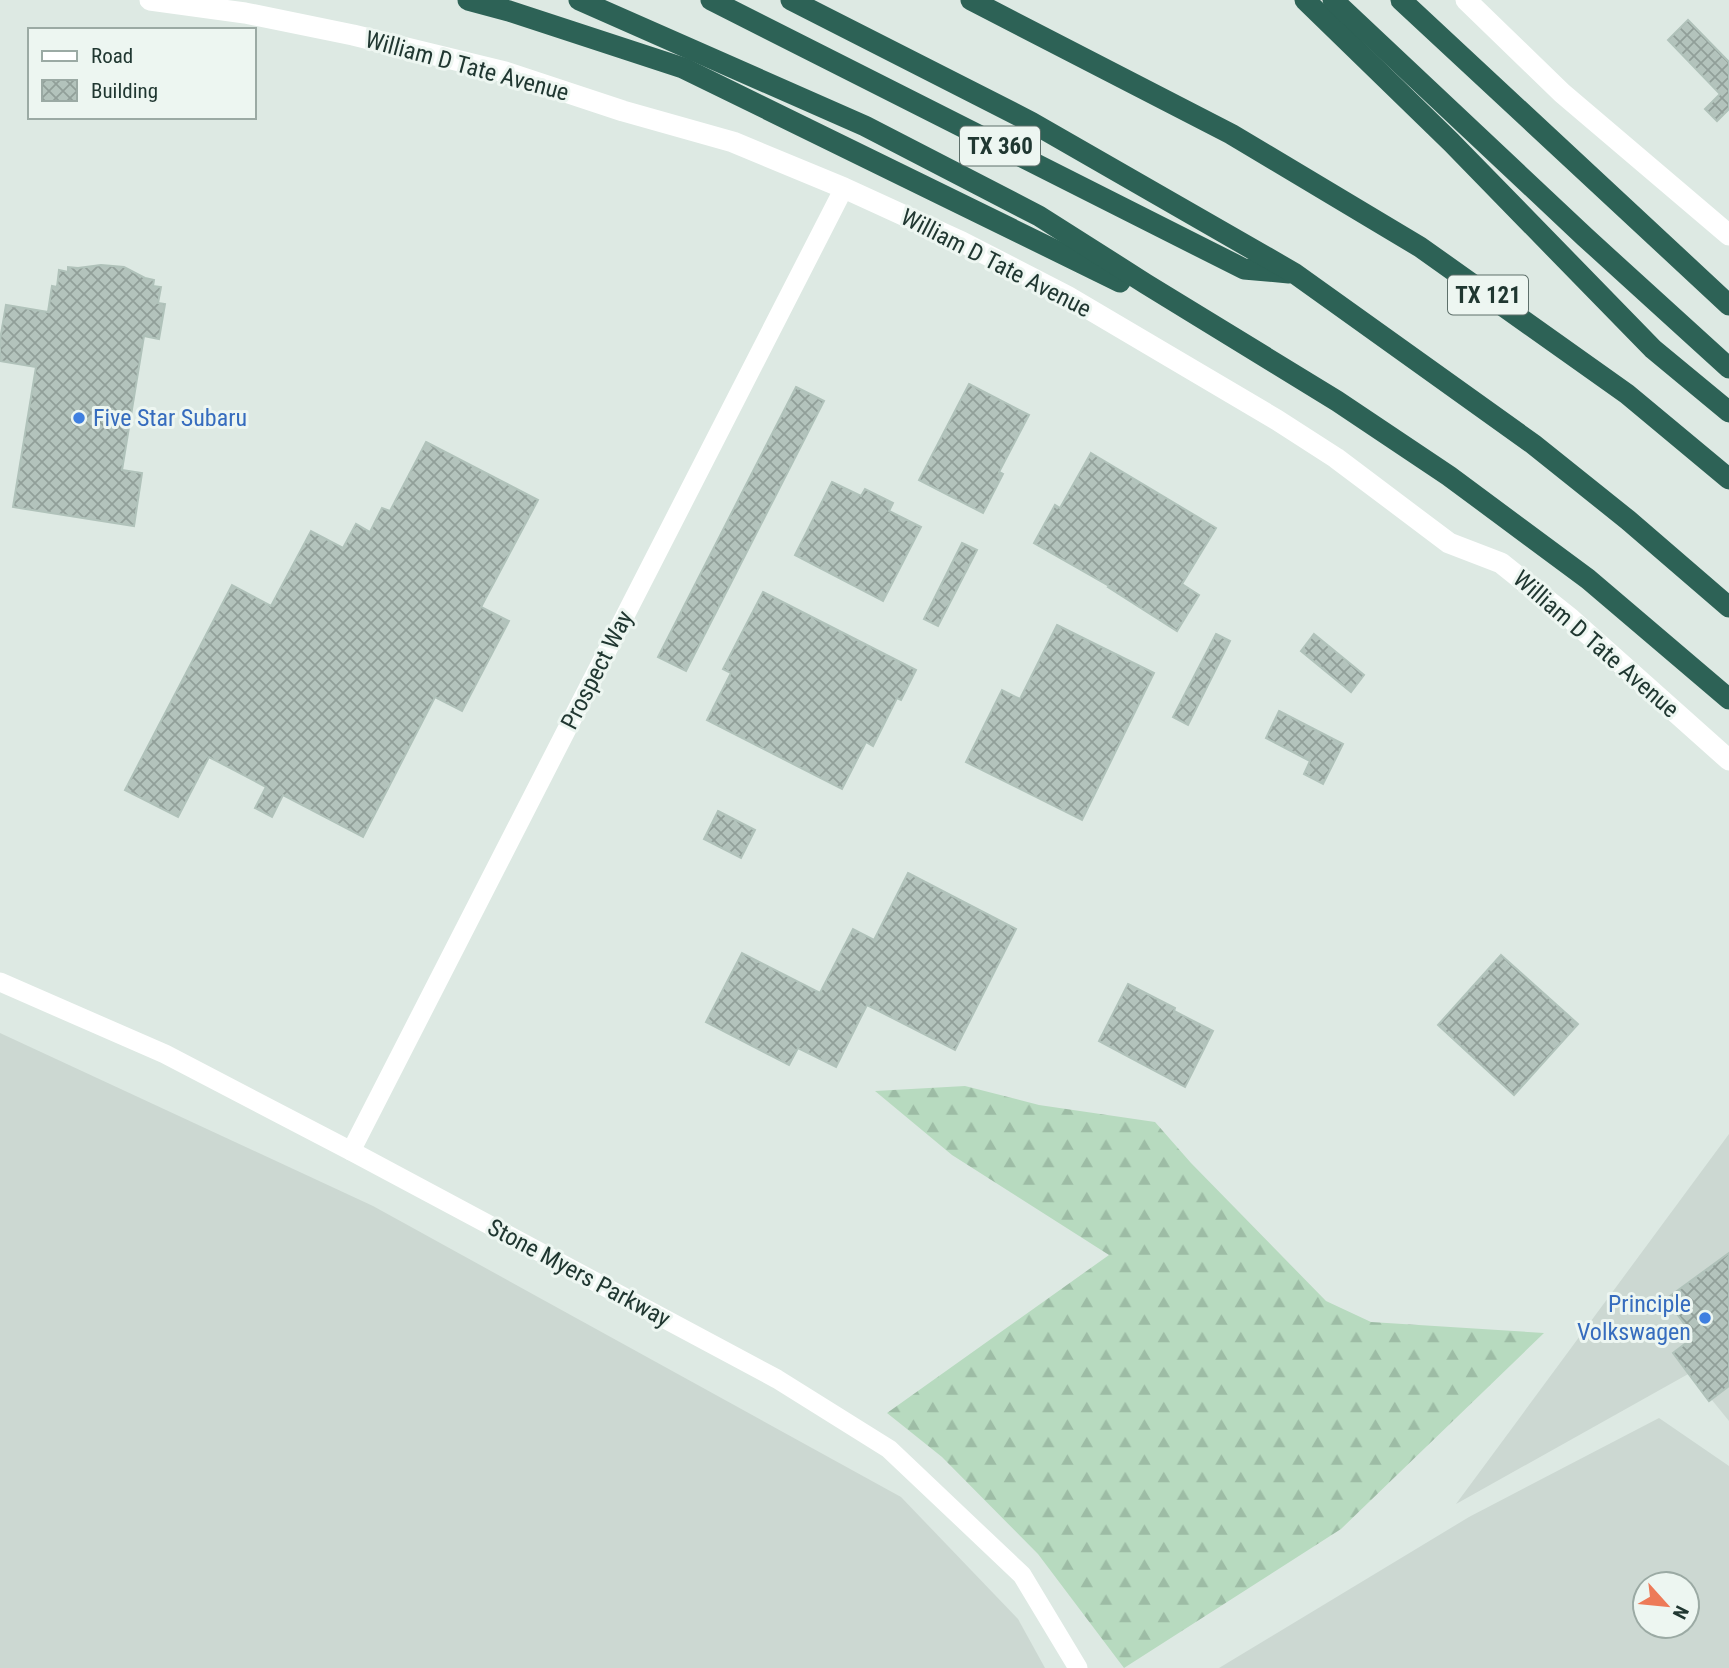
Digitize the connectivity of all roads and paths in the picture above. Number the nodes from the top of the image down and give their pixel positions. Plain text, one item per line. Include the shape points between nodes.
1 (150, 0) edge
2 (468, 0) edge
3 (579, 0) edge
4 (711, 0) edge
5 (791, 0) edge
6 (971, 0) edge
7 (1305, 0) edge
8 (1333, 0) edge
9 (1401, 0) edge
10 (1466, 0) edge
11 (844, 188) junction
12 (1729, 236) edge
13 (1294, 273) junction
14 (1146, 285) junction
15 (1729, 306) edge
16 (1729, 368) edge
17 (1729, 412) edge
18 (1729, 479) edge
19 (1729, 607) edge
20 (1729, 699) edge
21 (1729, 760) edge
22 (0, 982) edge
23 (351, 1151) junction
24 (1077, 1668) edge

1 - 11 main road, William D Tate Avenue via 245,13 505,72 733,142
2 - 14 highway via 683,68 1124,283
3 - 14 highway via 864,126 1039,216
4 - 13 highway, TX 360 via 1244,269
5 - 13 highway via 1031,122
6 - 18 highway, TX 121 via 1231,134 1420,247 1627,394
7 - 17 highway via 1653,349
8 - 16 highway
9 - 15 highway
10 - 12 main road via 1562,93
11 - 21 main road, William D Tate Avenue via 1067,296 1336,458 1449,543 1501,563
11 - 23 street, Prospect Way
13 - 19 highway via 1533,444
14 - 20 highway via 1337,401 1449,476 1588,579
22 - 23 street, Stone Myers Parkway via 165,1054
23 - 24 street, Stone Myers Parkway via 777,1380 889,1449 1022,1575

